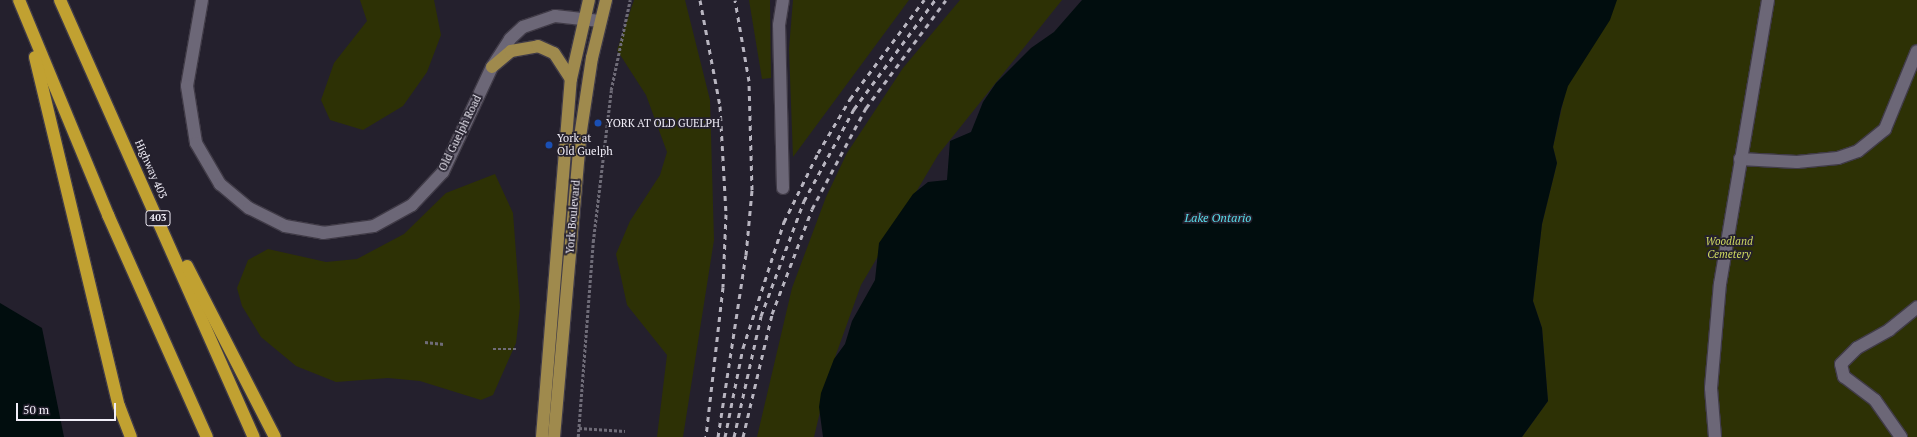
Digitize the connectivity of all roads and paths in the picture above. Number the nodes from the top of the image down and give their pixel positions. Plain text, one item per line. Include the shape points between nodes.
1 (19, 0) edge
2 (60, 0) edge
3 (202, 0) edge
4 (589, 0) edge
5 (606, 0) edge
6 (630, 0) edge
7 (783, 0) edge
8 (1768, 0) edge
9 (583, 18) junction
10 (600, 20) junction
11 (27, 24) junction
12 (1917, 52) edge
13 (492, 67) junction
14 (571, 79) junction
15 (1740, 159) junction
16 (138, 173) junction
17 (783, 188) dead end
18 (1917, 307) edge
19 (425, 342) dead end
20 (444, 344) dead end
21 (493, 349) dead end
22 (516, 349) dead end
23 (579, 428) junction
24 (626, 431) dead end
25 (131, 437) edge
26 (207, 437) edge
27 (254, 437) edge
28 (275, 437) edge
29 (542, 437) edge
30 (554, 437) edge
31 (578, 437) edge
32 (1715, 437) edge
33 (1901, 437) edge

1 - 11 highway
2 - 16 highway, Highway 403 / 403
3 - 13 street, Old Guelph Road via 187,86 196,144 220,184 249,208 285,226 323,233 374,226 412,205 443,172
4 - 9 main road, York Boulevard
5 - 10 main road, York Boulevard
6 - 23 path via 611,90 593,242
7 - 17 street via 779,25
8 - 15 street
9 - 10 street, Old Guelph Road
9 - 13 street, Old Guelph Road via 555,16 523,27 510,39
9 - 14 main road, York Boulevard
10 - 30 main road, York Boulevard via 580,137
11 - 25 highway via 119,406
11 - 26 highway
12 - 15 street via 1886,129 1868,146 1838,158 1797,162
13 - 14 main road via 511,51 538,46 554,53
14 - 29 main road, York Boulevard
15 - 32 street via 1720,284 1711,388
16 - 27 highway, Highway 403 / 403
16 - 28 highway
18 - 33 street via 1889,330 1857,348 1841,364 1844,377 1875,400
19 - 20 path
21 - 22 path
23 - 24 path
23 - 31 path

